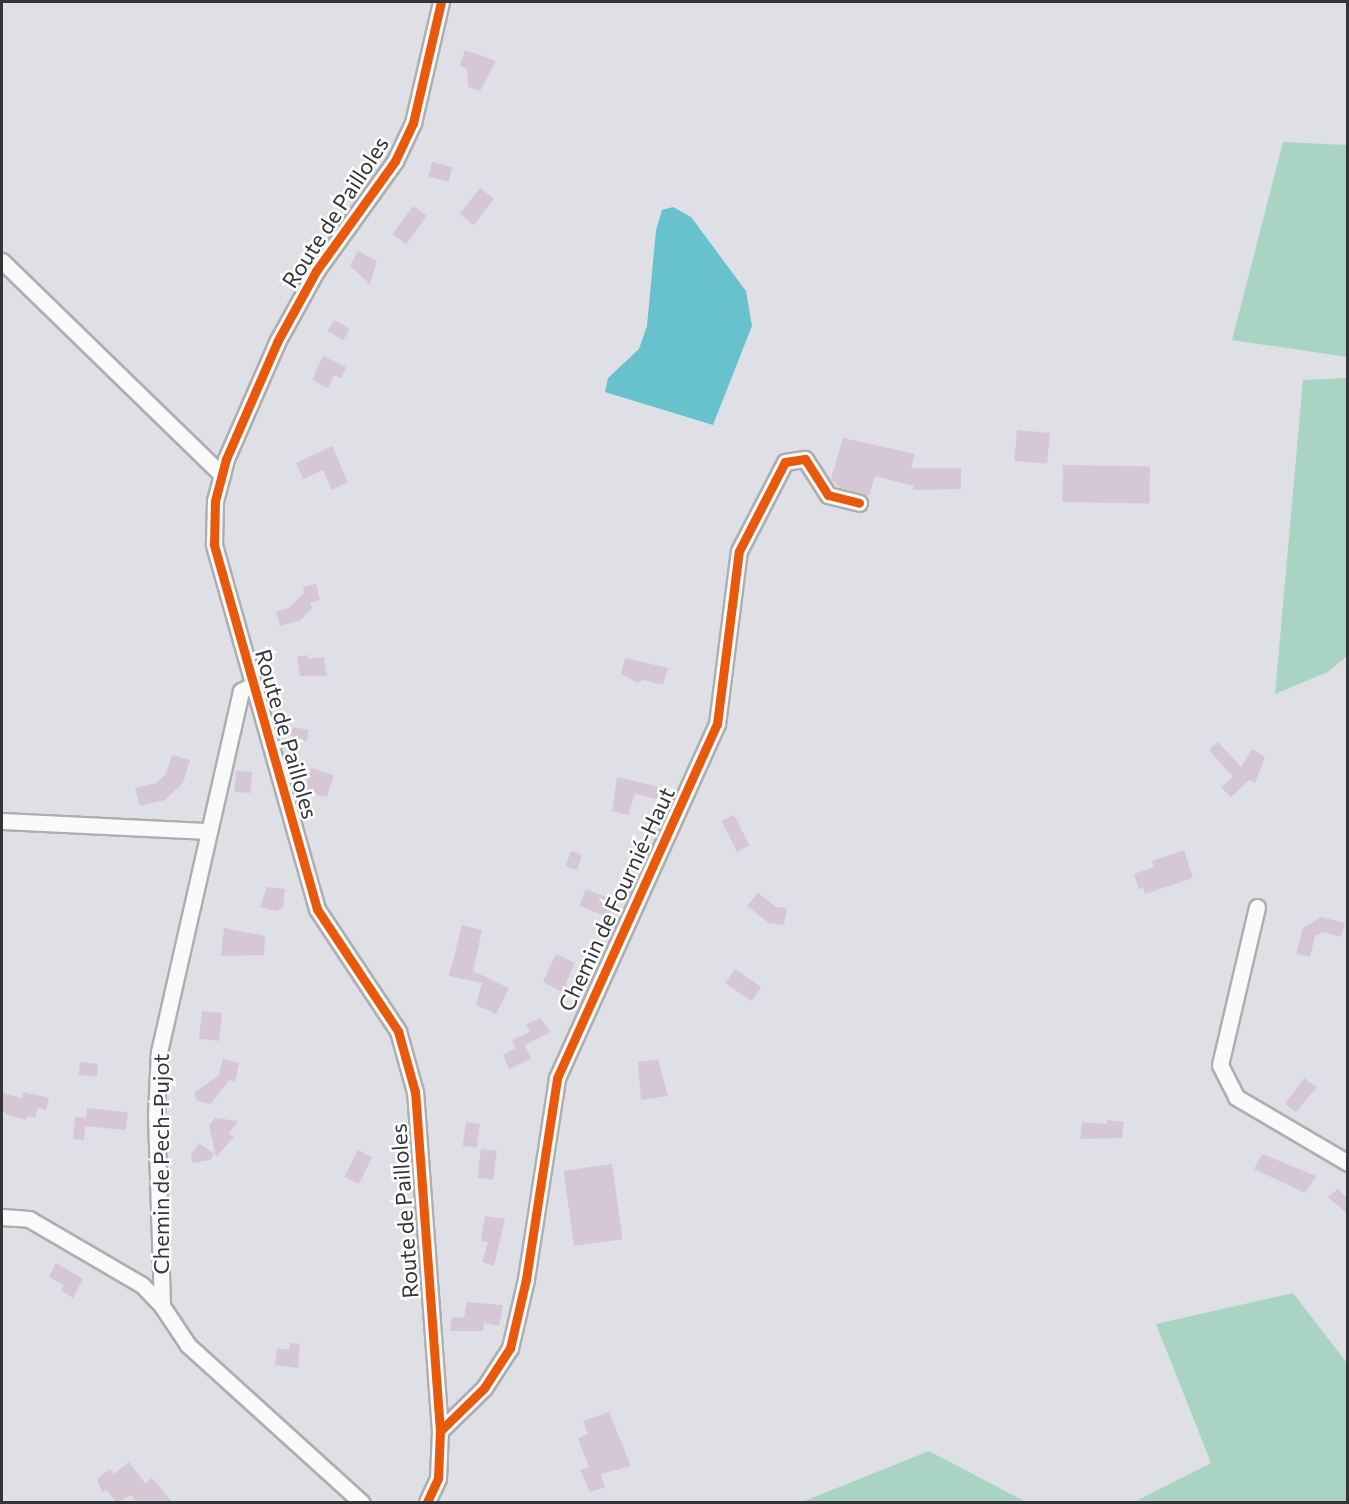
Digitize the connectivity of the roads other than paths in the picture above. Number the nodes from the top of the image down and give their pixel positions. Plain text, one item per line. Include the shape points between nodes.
1 (441, 2) edge
2 (2, 261) edge
3 (222, 475) junction
4 (859, 503) dead end
5 (252, 685) junction
6 (2, 821) edge
7 (207, 831) junction
8 (1257, 907) dead end
9 (1347, 1163) edge
10 (2, 1217) edge
11 (162, 1306) junction
12 (440, 1431) junction
13 (361, 1503) edge
14 (427, 1503) edge

1 - 3 street, Route de Pailloles via 413,123 395,161 316,271 277,342
2 - 3 street
3 - 5 street, Route de Pailloles via 215,501 214,544
4 - 12 street, Chemin de Fournié-Haut via 828,495 805,459 785,462 739,551 717,724 557,1078 526,1279 510,1348 484,1388
5 - 7 street, Chemin de Pech-Pujot via 241,691
5 - 12 street, Route de Pailloles via 317,909 398,1031 415,1092
6 - 7 street
7 - 11 street, Chemin de Pech-Pujot via 159,1051 156,1114
8 - 9 street via 1220,1065 1236,1097
10 - 11 street via 29,1220 142,1285
11 - 13 street, Chemin de Pech-Pujot via 188,1345
12 - 14 street, Route de Pailloles via 438,1478

